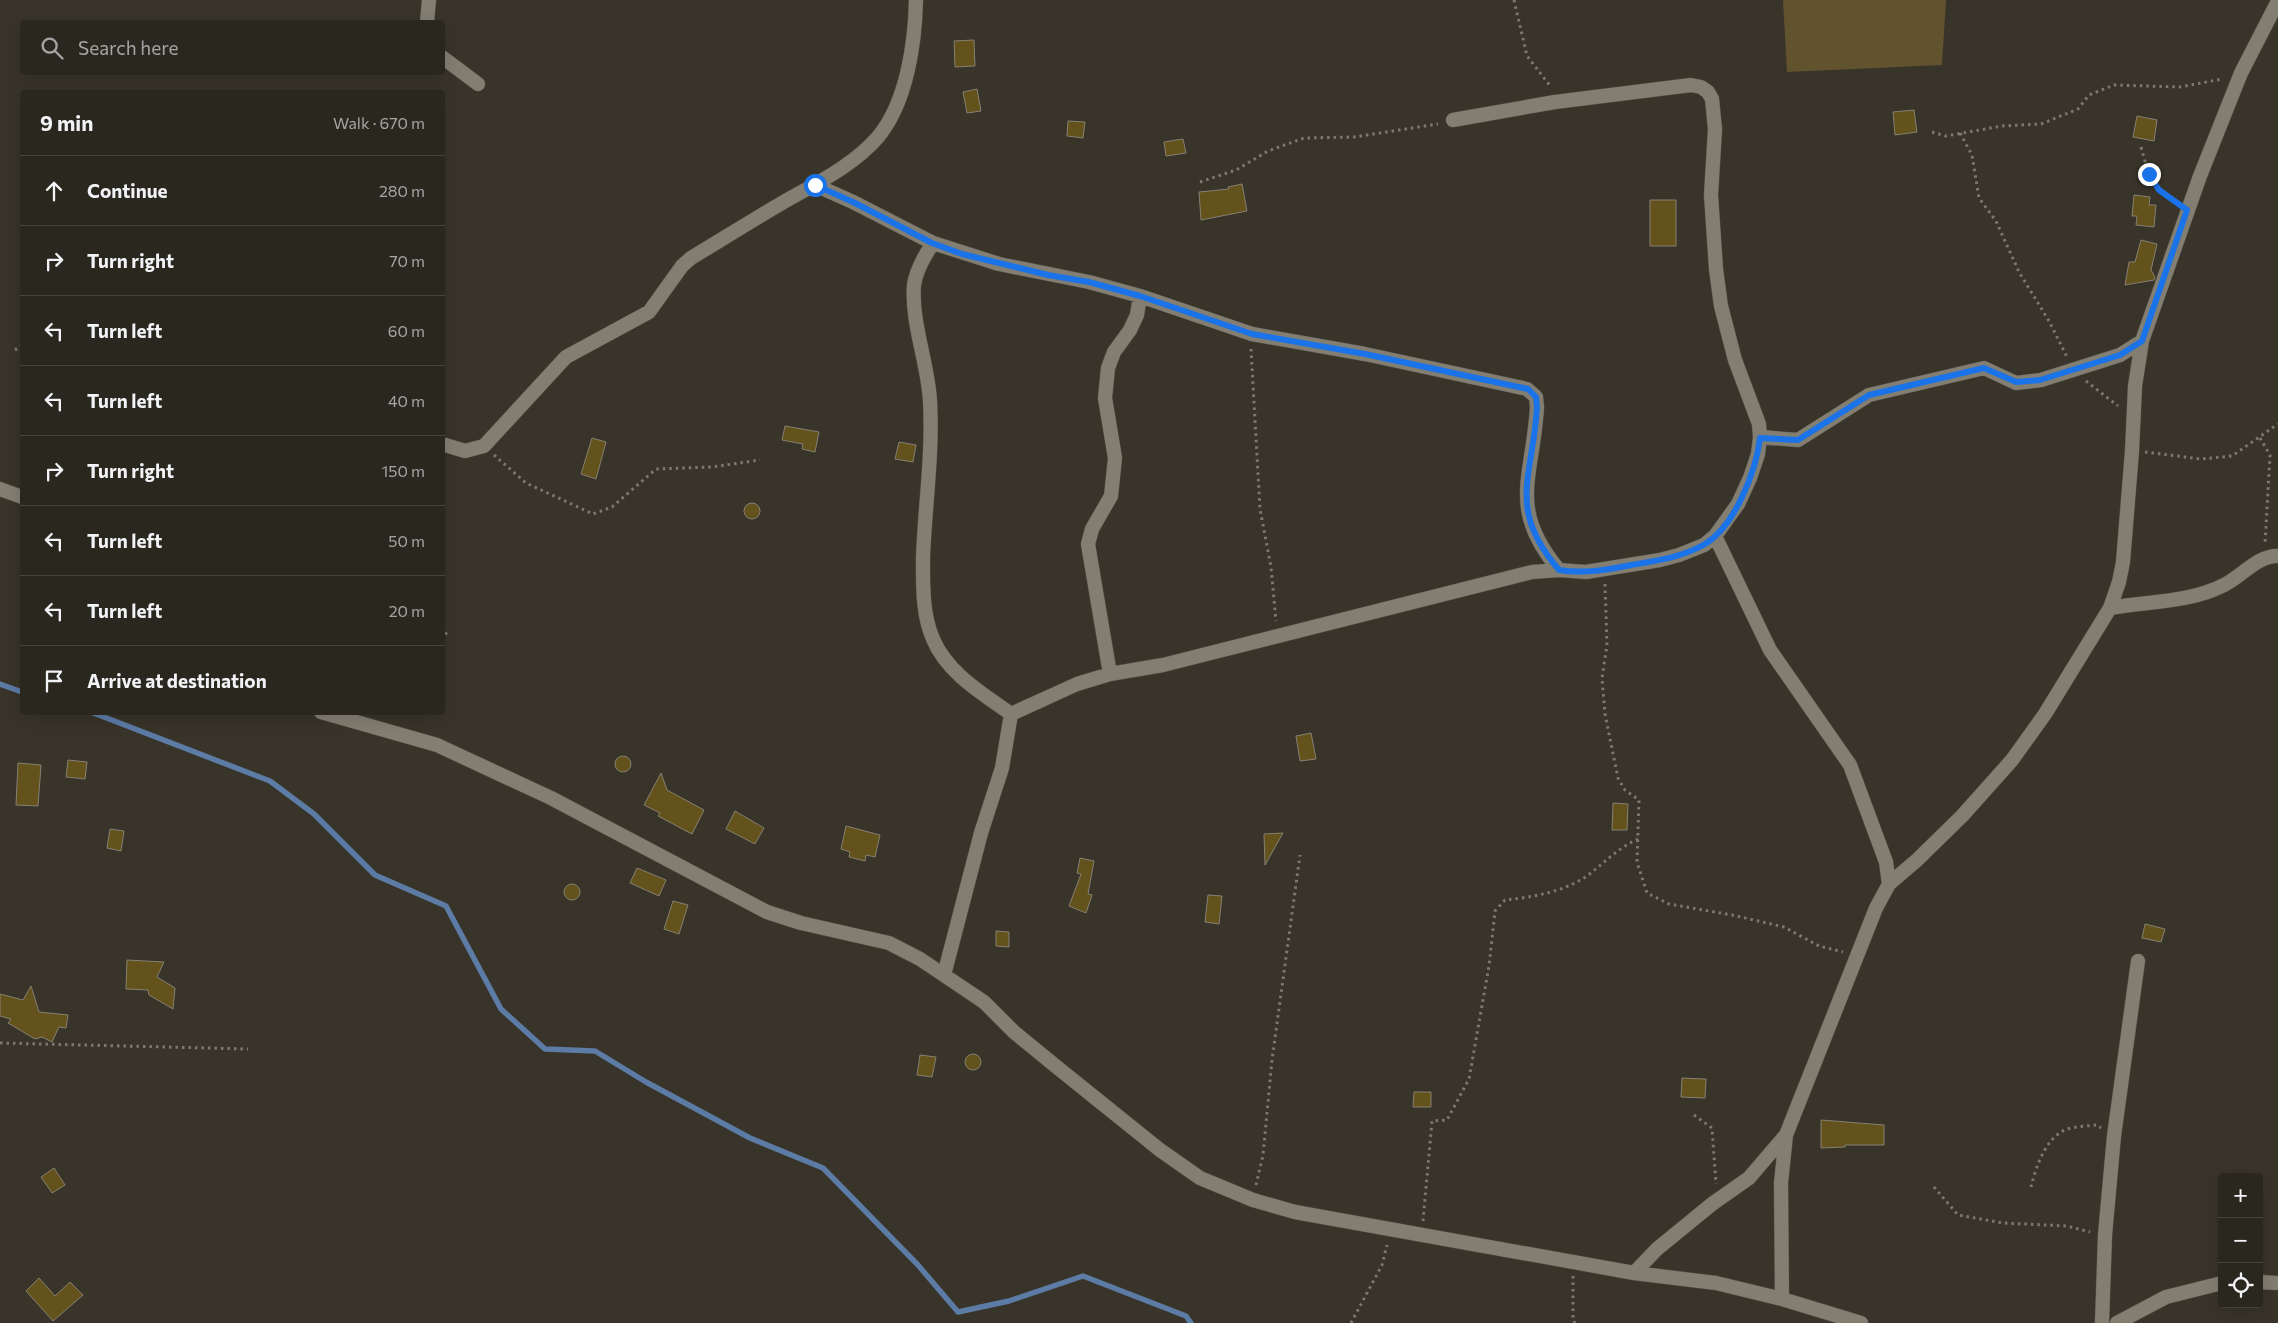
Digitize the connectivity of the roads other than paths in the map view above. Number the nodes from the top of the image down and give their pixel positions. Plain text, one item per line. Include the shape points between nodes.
1 (429, 0) edge
2 (916, 0) edge
3 (2278, 1) edge
4 (427, 20) edge
5 (445, 60) edge
6 (478, 84) dead end
7 (1453, 120) road end
8 (815, 185) junction
9 (932, 243) junction
10 (1140, 296) junction
11 (2142, 341) junction
12 (1760, 438) junction
13 (445, 445) edge
14 (0, 489) edge
15 (20, 495) edge
16 (1716, 536) junction
17 (2273, 556) edge
18 (1559, 570) junction
19 (2110, 608) junction
20 (1110, 674) junction
21 (1011, 714) junction
22 (331, 715) edge
23 (1889, 884) junction
24 (2138, 961) dead end
25 (944, 975) junction
26 (1786, 1135) junction
27 (1634, 1273) junction
28 (2263, 1282) edge
29 (2278, 1283) edge
30 (2218, 1284) edge
31 (1782, 1299) junction
32 (1861, 1323) edge
33 (2102, 1323) edge
34 (2117, 1323) edge

1 - 4 street
2 - 8 street via 915,37 906,75 879,136 865,150
3 - 11 street via 2241,73 2187,210
5 - 6 street
7 - 12 street via 1556,102 1691,85 1708,92 1712,99 1715,129 1712,195 1721,306 1735,360 1759,424
8 - 9 street
8 - 13 street via 691,258 649,312 566,357 484,446 465,451
9 - 10 street via 999,264
9 - 21 street via 914,283 930,400 923,574 926,615 933,639 945,661 968,683
10 - 18 street via 1252,334 1528,389 1536,397 1537,407 1525,490 1526,508 1537,539
10 - 20 street via 1137,315 1108,368 1105,398 1115,458 1111,496 1092,529 1088,544
11 - 12 street via 2120,355 2040,380 2016,382 1984,368 1869,395 1798,440
11 - 19 street via 2132,418 2122,562
12 - 16 street via 1750,478 1738,504
14 - 15 street
16 - 18 street via 1704,545 1679,555 1604,570
16 - 23 street via 1770,650 1850,765 1886,862
17 - 19 street via 2205,594
18 - 20 street via 1532,572 1163,665
19 - 23 street via 2045,714 2012,760 1962,816
20 - 21 street via 1077,684
21 - 25 street via 1002,768 981,833
22 - 25 street via 437,745 551,798 767,912 801,924 889,943
23 - 26 street via 1856,956
24 - 33 street via 2114,1136 2105,1235
25 - 27 street via 984,1002 1014,1032 1160,1150 1200,1178 1253,1200 1295,1212
26 - 27 street via 1749,1178 1657,1249
26 - 31 street via 1781,1183
27 - 31 street via 1716,1283
28 - 29 street
30 - 34 street via 2166,1297
31 - 32 street

